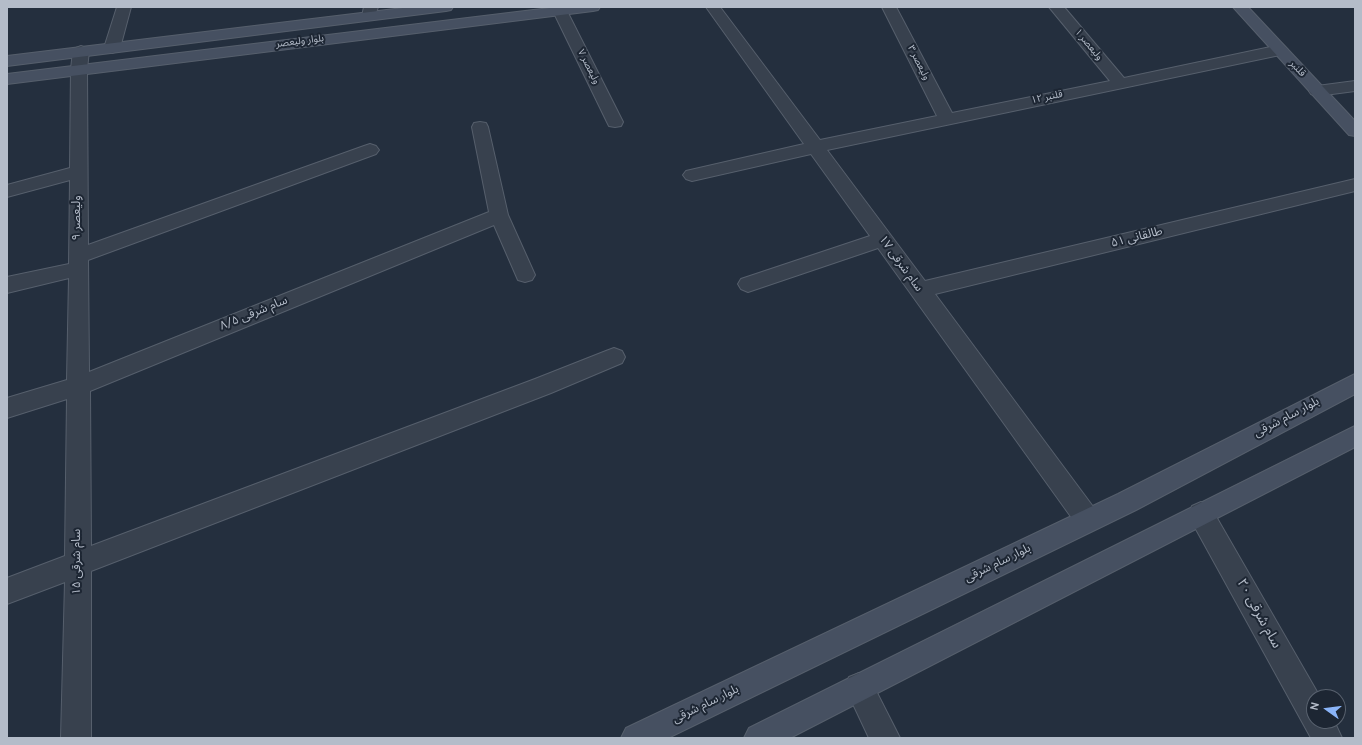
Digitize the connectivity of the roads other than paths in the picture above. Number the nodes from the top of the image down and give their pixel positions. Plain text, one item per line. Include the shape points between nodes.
1 (124, 7) edge
2 (446, 7) edge
3 (593, 7) edge
4 (712, 7) edge
5 (889, 7) edge
6 (1056, 7) edge
7 (1240, 7) edge
8 (560, 11) junction
9 (370, 12) edge
10 (112, 48) junction
11 (1280, 50) junction
12 (7, 60) edge
13 (80, 60) junction
14 (7, 78) edge
15 (1120, 83) junction
16 (1355, 86) edge
17 (1317, 91) junction
18 (946, 120) junction
19 (615, 122) dead end
20 (480, 127) dead end
21 (1355, 131) edge
22 (815, 147) junction
23 (370, 150) dead end
24 (79, 171) junction
25 (692, 175) dead end
26 (1355, 185) edge
27 (7, 191) edge
28 (499, 215) junction
29 (883, 240) junction
30 (78, 263) junction
31 (525, 276) dead end
32 (748, 284) dead end
33 (7, 285) edge
34 (920, 290) junction
35 (614, 357) dead end
36 (1355, 383) edge
37 (78, 386) junction
38 (7, 408) edge
39 (1355, 436) edge
40 (1201, 514) junction
41 (1088, 520) junction
42 (78, 564) junction
43 (7, 591) edge
44 (859, 687) junction
45 (1306, 700) edge
46 (1322, 729) edge
47 (76, 738) edge
48 (636, 738) edge
49 (759, 738) edge
50 (885, 738) edge
51 (1327, 738) edge

1 - 10 street
2 - 9 street, بلوار ولیعصر
3 - 8 street, بلوار ولیعصر
4 - 22 street, سام شرقی ۱۷
5 - 18 street, ولیعصر ۳
6 - 15 street, ولیعصر ۱
7 - 11 street, قلنبر
8 - 13 street, بلوار ولیعصر
8 - 19 street, ولیعصر ۷
9 - 10 street, بلوار ولیعصر
10 - 13 street, بلوار ولیعصر
11 - 15 street, قلنبر ۱۲
11 - 17 street, قلنبر
12 - 13 street, بلوار ولیعصر
13 - 14 street, بلوار ولیعصر
13 - 24 street, ولیعصر ۹
15 - 18 street, قلنبر ۱۲
16 - 17 street
17 - 21 street, قلنبر
18 - 22 street, قلنبر ۱۲
20 - 28 street
22 - 25 street, قلنبر ۱۲
22 - 29 street, سام شرقی ۱۷
23 - 30 street
24 - 27 street
24 - 30 street, ولیعصر ۹
26 - 34 street, طالقانی ۵۱
28 - 31 street
28 - 37 street, سام شرقی ۸/۵
29 - 32 street
29 - 34 street, سام شرقی ۱۷
30 - 33 street
30 - 37 street, ولیعصر ۹
34 - 41 street, سام شرقی ۱۷
35 - 42 street
36 - 41 street, بلوار سام شرقی
37 - 38 street, سام شرقی ۸/۵
37 - 42 street, سام شرقی ۱۵
39 - 40 street
40 - 44 street
40 - 45 street, سام شرقی ۲۰
41 - 48 street, بلوار سام شرقی
42 - 43 street
42 - 47 street, سام شرقی ۱۵
44 - 49 street
44 - 50 street
46 - 51 street

